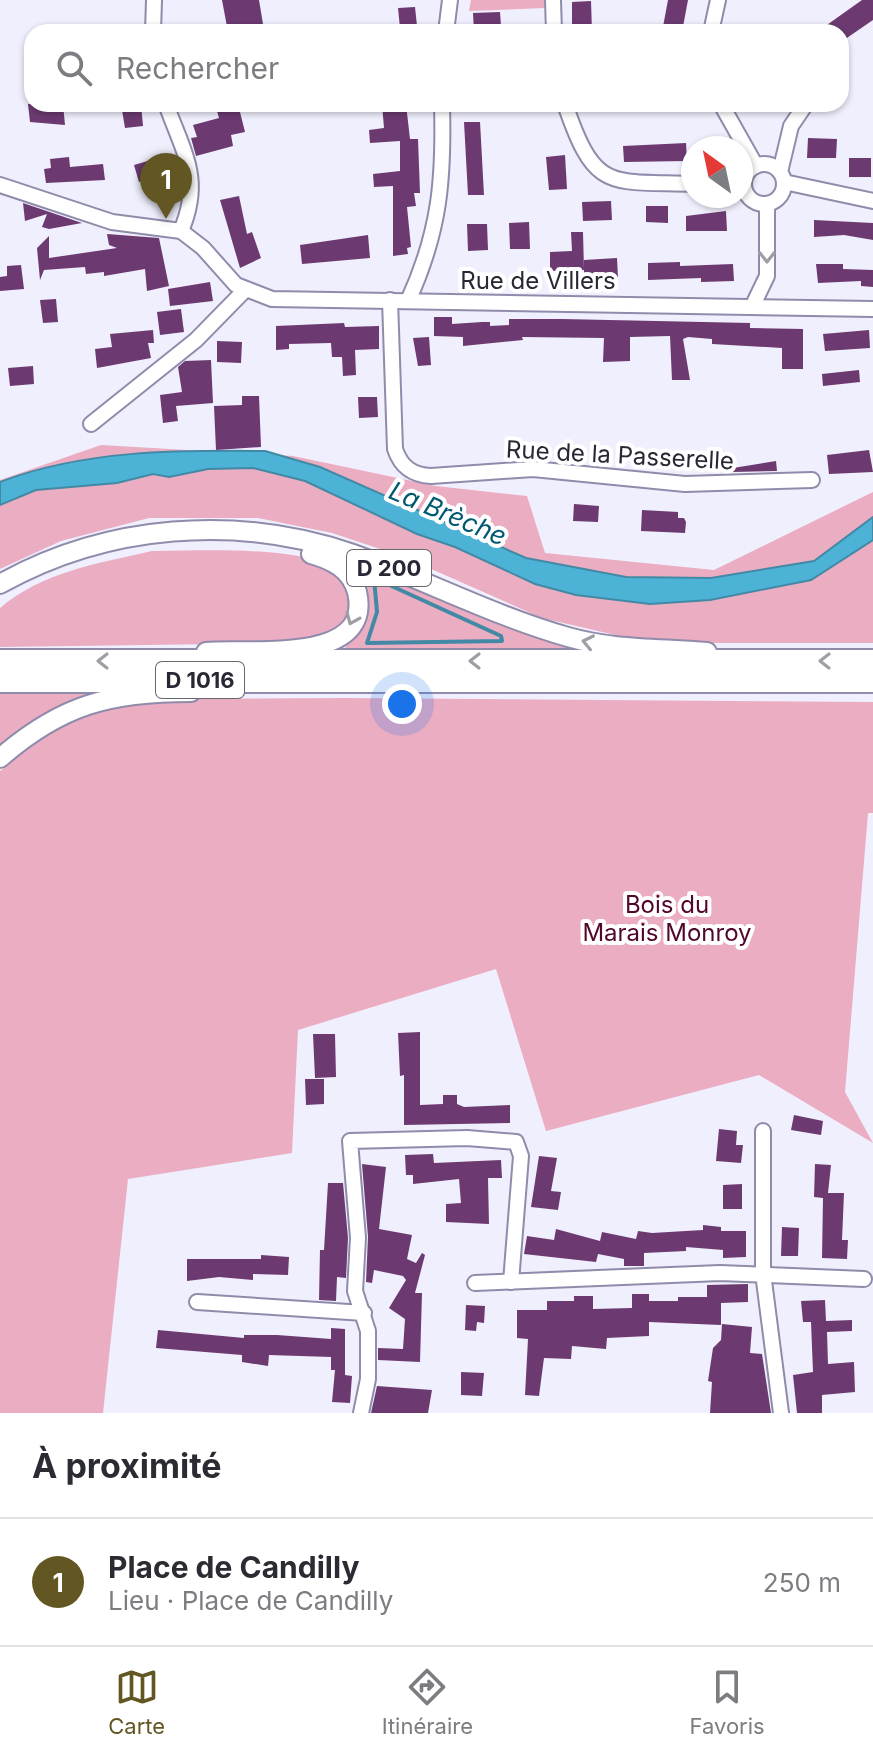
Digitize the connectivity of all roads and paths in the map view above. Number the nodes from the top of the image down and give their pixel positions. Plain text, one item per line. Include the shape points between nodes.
1 (154, 0) edge
2 (450, 0) edge
3 (553, 0) edge
4 (718, 0) edge
5 (153, 24) edge
6 (447, 24) edge
7 (554, 24) edge
8 (713, 24) edge
9 (169, 112) edge
10 (442, 112) edge
11 (568, 112) edge
12 (726, 112) edge
13 (801, 112) edge
14 (756, 166) junction
15 (753, 169) edge
16 (782, 177) junction
17 (681, 184) edge
18 (0, 185) edge
19 (753, 201) edge
20 (873, 201) edge
21 (767, 205) junction
22 (181, 231) junction
23 (244, 291) junction
24 (390, 300) junction
25 (408, 301) junction
26 (753, 305) junction
27 (873, 309) edge
28 (91, 424) dead end
29 (812, 480) dead end
30 (0, 584) edge
31 (0, 597) edge
32 (0, 661) edge
33 (145, 661) junction
34 (873, 661) edge
35 (777, 662) junction
36 (0, 681) edge
37 (400, 681) junction
38 (646, 681) junction
39 (873, 681) edge
40 (873, 692) edge
41 (0, 758) edge
42 (763, 1131) dead end
43 (763, 1273) junction
44 (864, 1279) dead end
45 (511, 1282) junction
46 (475, 1283) dead end
47 (197, 1302) dead end
48 (364, 1313) junction
49 (361, 1413) edge
50 (781, 1413) edge

1 - 5 street
2 - 6 street
3 - 7 street
4 - 8 street
9 - 22 street via 191,177 192,200
10 - 25 street via 442,196 430,247
11 - 17 street via 587,158 601,174 615,181
12 - 14 street
13 - 16 street via 791,126
14 - 15 street
14 - 16 street via 770,165
16 - 20 street
16 - 21 street via 780,197
18 - 22 street via 125,224
19 - 21 street
21 -> 26 street via 767,276
22 - 23 street
23 - 24 street, Rue de Villers via 272,299
23 - 28 street via 196,340
24 - 25 street, Rue de Villers
24 - 29 street, Rue de la Passerelle via 395,449 416,474 533,469 705,485
25 - 26 street, Rue de Villers
26 - 27 street, Rue de Villers
35 -> 30 main road, D 200 via 570,638 336,549 256,533 198,530 129,537 67,553
31 -> 33 main road, D 200 via 83,560 189,540 263,544 321,556 341,567 356,589 354,620 345,634 327,644
33 -> 32 highway, D 1016
35 -> 33 highway, D 1016
34 -> 35 highway, D 1016
36 - 37 highway, D 1016
37 - 38 highway, D 1016
37 - 41 main road via 109,697 44,725
38 - 39 highway, D 1016
38 - 40 highway
42 - 43 street
43 - 44 street
43 - 45 street
43 - 50 street
45 - 46 street
45 - 48 street via 521,1156 516,1142 350,1141 358,1238 355,1291
47 - 48 street
48 - 49 street via 369,1362

